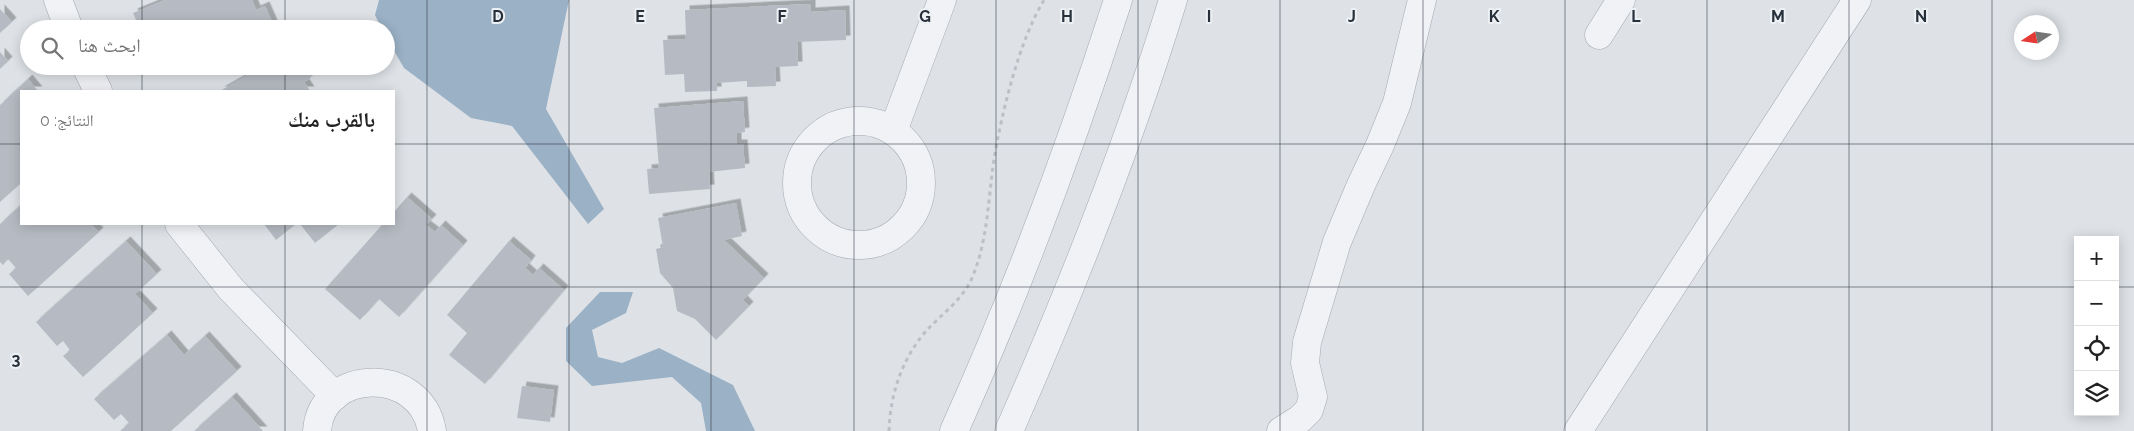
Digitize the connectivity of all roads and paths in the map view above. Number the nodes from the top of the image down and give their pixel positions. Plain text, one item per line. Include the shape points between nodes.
1 (58, 0) edge
2 (942, 0) edge
3 (1044, 0) edge
4 (1118, 0) edge
5 (1173, 0) edge
6 (1422, 0) edge
7 (1621, 0) edge
8 (1857, 0) edge
9 (66, 20) edge
10 (1599, 34) dead end
11 (90, 75) edge
12 (98, 90) edge
13 (893, 130) junction
14 (180, 225) edge
15 (335, 396) junction
16 (317, 431) edge
17 (432, 431) edge
18 (888, 431) edge
19 (954, 431) edge
20 (1009, 431) edge
21 (1281, 431) edge
22 (1578, 431) edge

1 - 9 street
2 - 13 street
3 - 18 path via 1019,59 1005,108 994,158 986,234 980,258 971,281 926,332 902,370 889,412
4 - 19 street via 1036,232
5 - 20 street via 1132,125 1092,231
6 - 21 street via 1396,103 1337,242 1307,342 1305,363 1313,397 1309,410 1300,420
7 - 10 street
8 - 22 street
11 - 12 street
13 - 13 street via 859,120 826,130 812,142 800,166 797,192 802,209 825,236 859,246 876,244 906,225 916,210 921,192 916,157
14 - 15 street via 231,289
15 - 16 street via 324,410
15 - 17 street via 366,382 384,382 415,398 426,412

